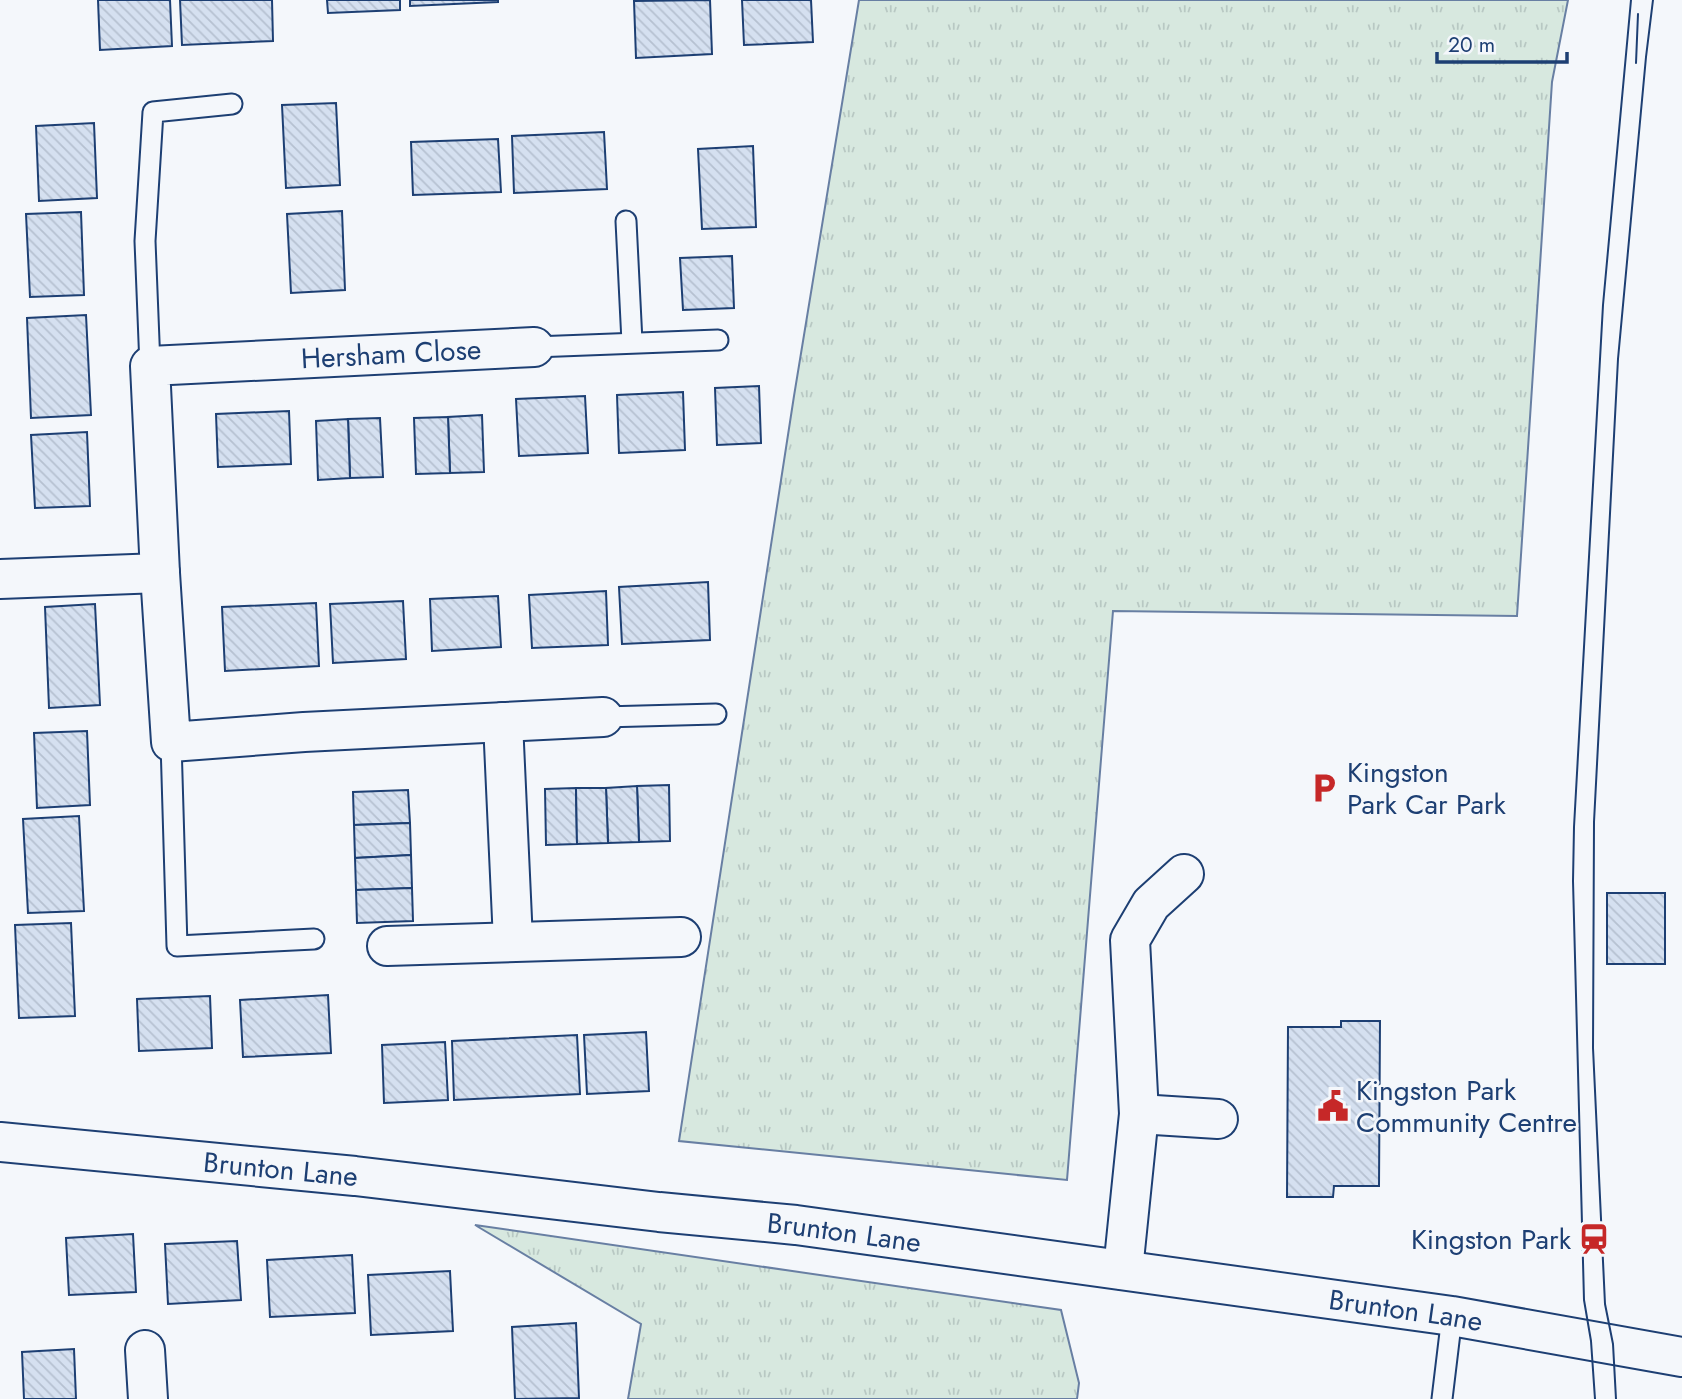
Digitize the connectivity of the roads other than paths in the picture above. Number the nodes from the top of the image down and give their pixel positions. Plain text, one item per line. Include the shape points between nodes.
1 (232, 104) dead end
2 (626, 221) dead end
3 (718, 340) dead end
4 (632, 342) junction
5 (534, 347) joint
6 (150, 366) junction
7 (160, 573) junction
8 (0, 579) edge
9 (716, 714) dead end
10 (603, 718) joint
11 (503, 722) junction
12 (171, 742) junction
13 (1184, 874) dead end
14 (681, 937) dead end
15 (314, 939) dead end
16 (513, 941) junction
17 (387, 946) dead end
18 (1139, 1114) junction
19 (1218, 1119) dead end
20 (0, 1142) edge
21 (1123, 1270) junction
22 (1452, 1316) junction
23 (145, 1350) dead end
24 (1682, 1357) edge
25 (148, 1399) edge
26 (1442, 1399) edge

1 - 6 lane via 153,112 145,242
2 - 4 lane
3 - 4 lane, Hersham Close
4 - 5 lane, Hersham Close
5 - 6 street, Hersham Close
6 - 7 street
7 - 8 street
7 - 12 street
9 - 10 lane
10 - 11 street
11 - 12 street
11 - 16 street
12 - 15 lane via 177,946
13 - 18 street via 1151,904 1130,940
14 - 16 street
16 - 17 street
18 - 19 street
18 - 21 street
20 - 21 street, Brunton Lane via 796,1225
21 - 22 street, Brunton Lane
22 - 24 street, Brunton Lane
22 - 26 lane
23 - 25 street

